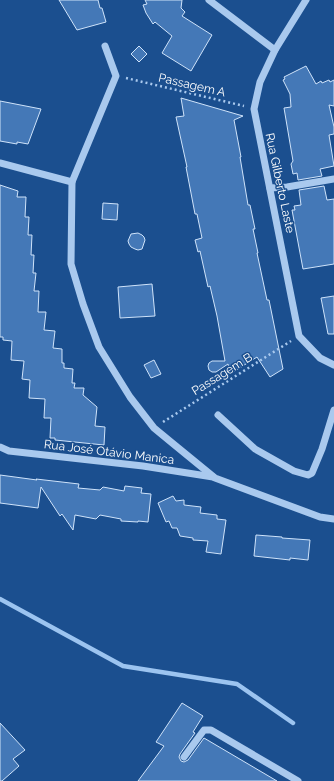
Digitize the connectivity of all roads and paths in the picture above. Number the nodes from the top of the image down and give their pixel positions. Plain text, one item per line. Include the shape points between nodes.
1 (209, 0) edge
2 (306, 0) edge
3 (105, 46) dead end
4 (275, 50) junction
5 (126, 78) dead end
6 (254, 109) junction
7 (0, 163) edge
8 (334, 179) edge
9 (72, 182) junction
10 (270, 188) junction
11 (299, 336) junction
12 (334, 365) edge
13 (334, 410) edge
14 (218, 415) dead end
15 (154, 428) junction
16 (0, 447) edge
17 (215, 478) junction
18 (334, 519) edge
19 (184, 757) dead end
20 (298, 781) edge

1 - 4 street
2 - 4 street, Rua Gilberto Laste
3 - 9 street via 116,76
4 - 6 street, Rua Gilberto Laste via 260,82
5 - 6 path, Passagem A
6 - 10 street, Rua Gilberto Laste
7 - 9 street
8 - 10 street
9 - 15 street via 71,264 83,304 99,347 130,397
10 - 11 street, Rua Gilberto Laste
11 - 12 street via 320,358
11 - 15 path, Passagem B
13 - 14 street via 312,473 308,475 294,471 254,449
15 - 17 street
16 - 17 street, Rua José Otávio Manica via 9,451 143,466
17 - 18 street via 320,517
19 - 20 street via 204,730 211,730

